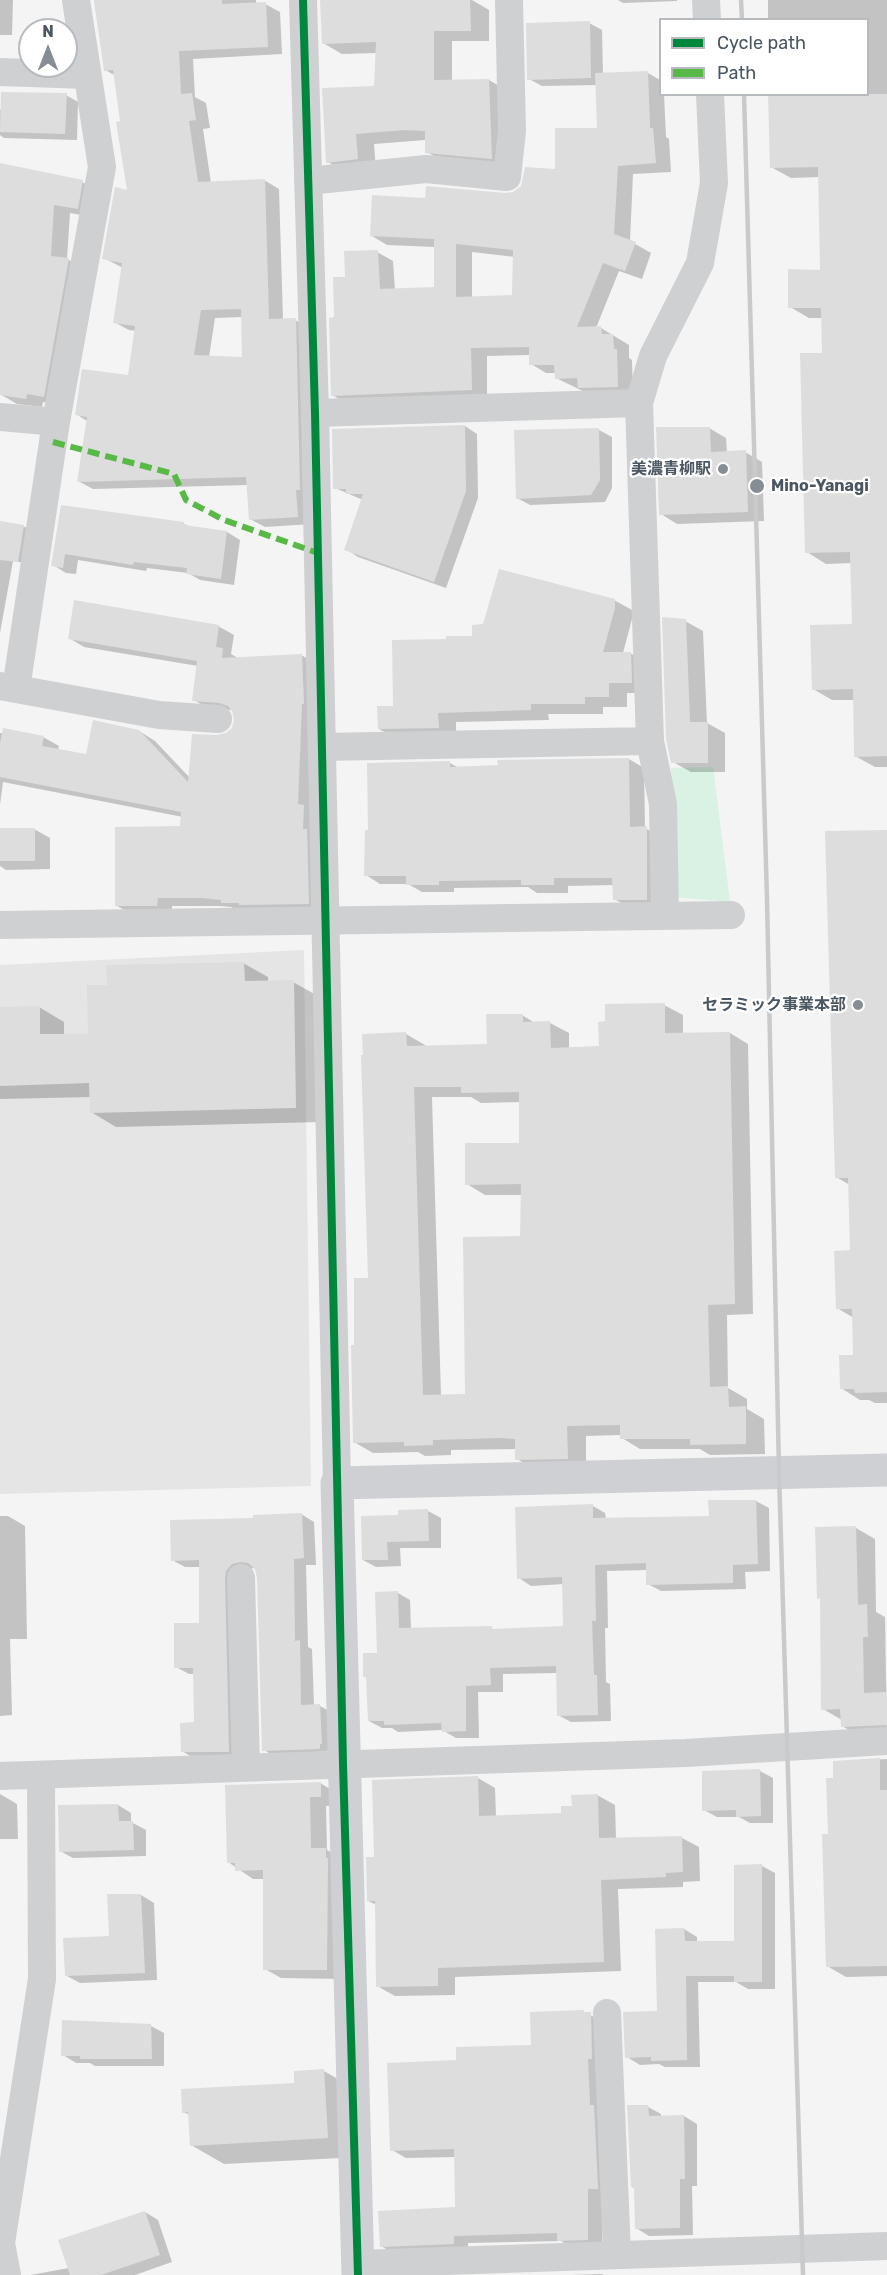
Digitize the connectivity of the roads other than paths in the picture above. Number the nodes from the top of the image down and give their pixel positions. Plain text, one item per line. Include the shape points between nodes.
1 (76, 0) edge
2 (303, 0) edge
3 (508, 0) edge
4 (706, 0) edge
5 (707, 18) edge
6 (0, 72) edge
7 (87, 75) junction
8 (710, 96) edge
9 (308, 181) junction
10 (639, 403) junction
11 (315, 413) junction
12 (0, 417) edge
13 (56, 422) junction
14 (8, 688) edge
15 (218, 719) dead end
16 (650, 741) junction
17 (322, 747) junction
18 (731, 915) dead end
19 (664, 916) junction
20 (325, 922) junction
21 (0, 925) edge
22 (887, 1470) edge
23 (337, 1483) junction
24 (241, 1578) dead end
25 (887, 1741) edge
26 (343, 1764) junction
27 (246, 1767) junction
28 (41, 1775) junction
29 (0, 1776) edge
30 (607, 2013) dead end
31 (887, 2246) edge
32 (617, 2254) junction
33 (358, 2270) edge
34 (7, 2275) edge

1 - 7 street
2 - 9 street
3 - 9 street via 512,131 507,177 426,169
4 - 5 street
6 - 7 street
7 - 13 street via 102,167
8 - 10 street via 714,183 700,263 653,356
9 - 11 street
10 - 11 street
10 - 16 street
11 - 17 street
12 - 13 street
13 - 14 street
14 - 15 street via 159,715
16 - 17 street
16 - 19 street via 663,804
17 - 20 street
18 - 19 street
19 - 20 street
20 - 21 street
20 - 23 street
22 - 23 street
23 - 26 street
24 - 27 street
25 - 26 street via 687,1753
26 - 27 street
26 - 33 street
27 - 28 street
28 - 29 street
28 - 34 street via 42,1979 1,2243
30 - 32 street
31 - 32 street
32 - 33 street

